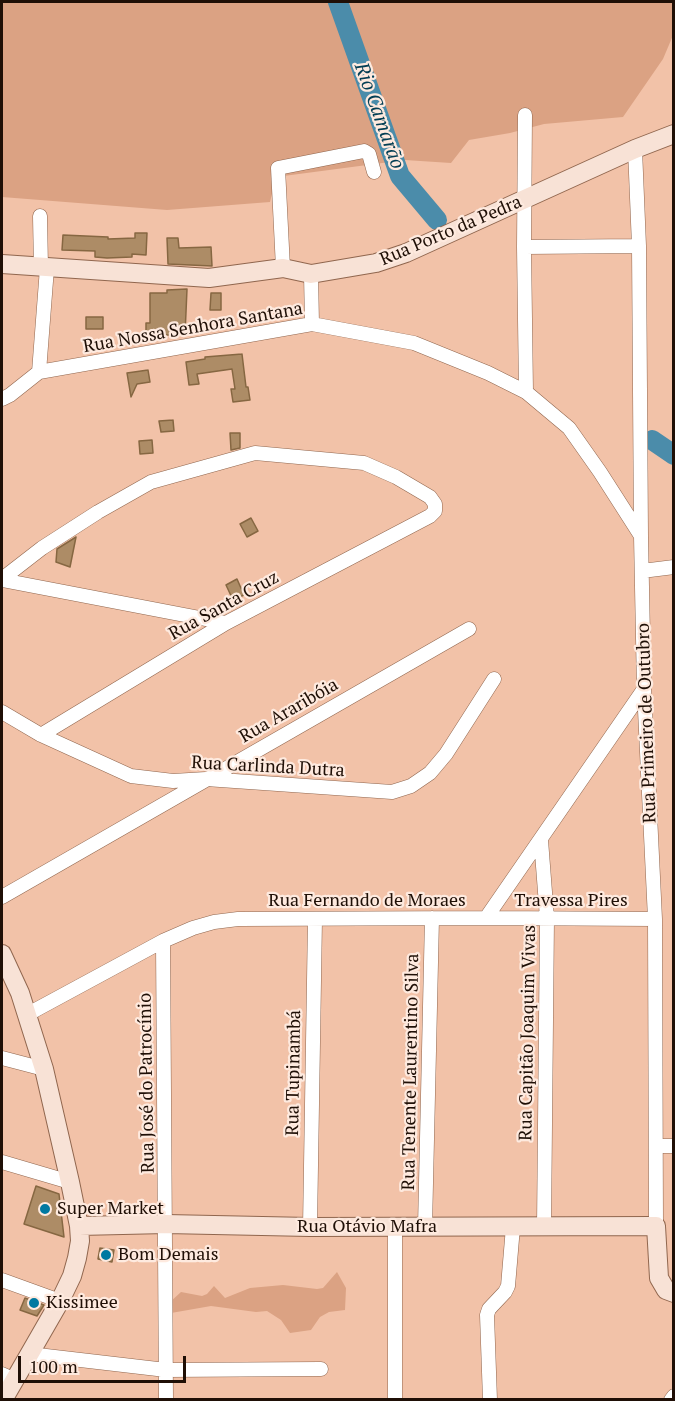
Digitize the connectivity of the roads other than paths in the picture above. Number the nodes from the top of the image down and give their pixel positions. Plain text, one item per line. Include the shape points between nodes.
1 (525, 116) dead end
2 (674, 134) edge
3 (635, 149) junction
4 (374, 172) dead end
5 (524, 199) junction
6 (40, 216) dead end
7 (639, 246) junction
8 (524, 247) junction
9 (2, 264) edge
10 (44, 268) junction
11 (283, 268) junction
12 (312, 274) junction
13 (312, 324) junction
14 (39, 372) junction
15 (526, 392) junction
16 (2, 399) edge
17 (641, 536) junction
18 (674, 567) edge
19 (642, 571) junction
20 (2, 580) edge
21 (226, 623) junction
22 (469, 628) dead end
23 (494, 679) dead end
24 (644, 689) junction
25 (2, 712) edge
26 (41, 735) junction
27 (206, 779) junction
28 (541, 840) junction
29 (2, 897) edge
30 (432, 918) junction
31 (486, 918) junction
32 (547, 918) junction
33 (315, 919) junction
34 (655, 919) junction
35 (163, 940) junction
36 (2, 954) edge
37 (28, 1014) junction
38 (2, 1058) edge
39 (44, 1070) junction
40 (656, 1146) junction
41 (674, 1146) edge
42 (2, 1162) edge
43 (70, 1182) junction
44 (166, 1224) junction
45 (79, 1226) junction
46 (656, 1226) junction
47 (310, 1227) junction
48 (395, 1227) junction
49 (425, 1227) junction
50 (513, 1227) junction
51 (544, 1227) junction
52 (2, 1280) edge
53 (672, 1293) edge
54 (60, 1301) junction
55 (29, 1354) junction
56 (321, 1369) dead end
57 (166, 1370) junction
58 (7, 1377) edge
59 (674, 1396) edge
60 (3, 1400) edge
61 (166, 1400) edge
62 (395, 1400) edge
63 (490, 1400) edge
64 (671, 1400) edge

1 - 5 street
2 - 3 main road, Rua Porto da Pedra
3 - 5 main road, Rua Porto da Pedra
3 - 7 street, Rua Primeiro de Outubro
4 - 11 street via 369,154 364,151 278,168
5 - 8 street
5 - 12 main road, Rua Porto da Pedra via 376,263
6 - 10 street
7 - 8 street
7 - 17 street, Rua Primeiro de Outubro
8 - 15 street
9 - 10 main road, Rua Porto da Pedra
10 - 11 main road, Rua Porto da Pedra via 208,278
10 - 14 street
11 - 12 main road, Rua Porto da Pedra
12 - 13 street
13 - 14 street, Rua Nossa Senhora Santana
13 - 15 street, Rua Nossa Senhora Santana via 414,343
14 - 16 street, Rua Nossa Senhora Santana
15 - 17 street, Rua Nossa Senhora Santana via 568,428
17 - 19 street, Rua Primeiro de Outubro
18 - 19 street
19 - 24 street, Rua Primeiro de Outubro
20 - 21 street
20 - 21 street, Rua Santa Cruz via 51,542 151,482 255,453 364,463 396,477 435,504 430,516
21 - 26 street, Rua Santa Cruz
22 - 27 street, Rua Araribóia
23 - 27 street, Rua Carlinda Dutra via 446,754 411,786 392,792
24 - 28 street, Rua Fernando de Moraes
24 - 34 street, Rua Primeiro de Outubro
25 - 26 street, Rua Carlinda Dutra
26 - 27 street, Rua Carlinda Dutra via 131,776 173,781
27 - 29 street, Rua Araribóia
28 - 31 street, Rua Fernando de Moraes
28 - 32 street, Rua Capitão Joaquim Vivas
30 - 31 street, Rua Fernando de Moraes
30 - 33 street, Rua Fernando de Moraes
30 - 49 street, Rua Tenente Laurentino Silva
31 - 32 street, Travessa Pires
32 - 34 street, Travessa Pires
32 - 51 street, Rua Capitão Joaquim Vivas
33 - 35 street, Rua Fernando de Moraes via 214,922
33 - 47 street, Rua Tupinambá
34 - 40 street, Rua Primeiro de Outubro
35 - 37 street, Rua Fernando de Moraes
35 - 44 street, Rua José do Patrocínio
36 - 37 main road
37 - 39 main road
38 - 39 street
39 - 43 main road
40 - 41 street
40 - 46 street, Rua Primeiro de Outubro
42 - 43 street
43 - 45 main road
44 - 45 main road, Rua Otávio Mafra
44 - 47 main road, Rua Otávio Mafra
44 - 57 street, Rua José do Patrocínio
45 - 54 main road via 77,1258
46 - 51 main road, Rua Otávio Mafra
46 - 53 main road, Rua Primeiro de Outubro via 659,1278
47 - 48 main road, Rua Otávio Mafra
48 - 49 main road, Rua Otávio Mafra
48 - 62 street
49 - 50 main road, Rua Otávio Mafra
50 - 51 main road, Rua Otávio Mafra
50 - 63 street via 508,1286 487,1315
52 - 54 street
54 - 55 main road
55 - 57 street
55 - 58 main road
56 - 57 street
57 - 61 street, Rua José do Patrocínio
58 - 60 main road
59 - 64 street

